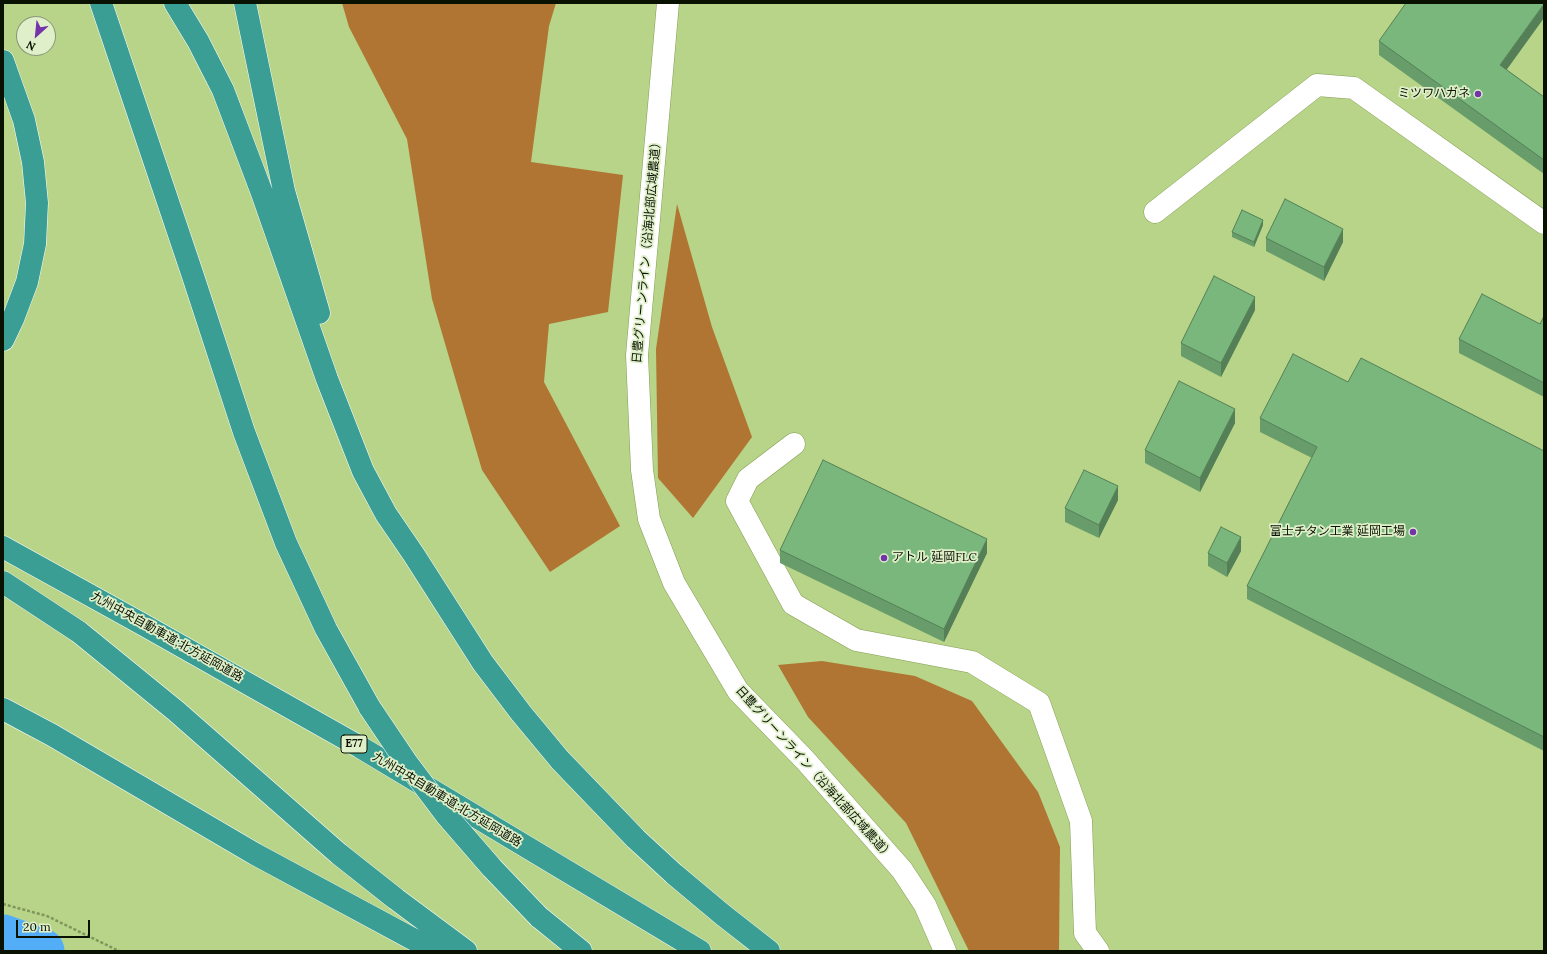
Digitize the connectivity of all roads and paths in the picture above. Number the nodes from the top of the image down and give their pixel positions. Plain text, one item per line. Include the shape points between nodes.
1 (101, 3) edge
2 (175, 3) edge
3 (245, 3) edge
4 (668, 3) edge
5 (3, 61) edge
6 (1155, 212) dead end
7 (1544, 223) edge
8 (3, 340) edge
9 (794, 444) dead end
10 (3, 547) edge
11 (414, 555) junction
12 (3, 582) edge
13 (3, 709) edge
14 (3, 904) edge
15 (119, 951) edge
16 (435, 951) edge
17 (466, 951) edge
18 (581, 951) edge
19 (700, 951) edge
20 (769, 951) edge
21 (945, 951) edge
22 (1098, 951) edge

1 - 18 highway, bridge via 244,432 286,543 326,629 370,708 447,816 492,868 540,917
2 - 11 highway via 223,90 327,379 363,470 386,514
3 - 11 highway via 284,191 337,376 368,466
4 - 21 street, 日豊グリーンライン（沿海北部広域農道） via 636,355 642,470 649,519 674,583 738,691 805,760 902,870 925,905
5 - 8 highway via 24,120 33,162 37,203 35,244 27,282
6 - 7 street via 1317,85 1354,88
9 - 22 street via 748,479 737,501 794,604 856,640 972,662 1039,703 1081,821 1085,933
10 - 19 highway, 九州中央自動車道;北方延岡道路 / E77 via 353,743
11 - 20 highway via 483,663 560,760 647,849
12 - 17 highway via 85,637 176,711 339,854
13 - 16 highway via 248,850
14 - 15 path via 47,916

